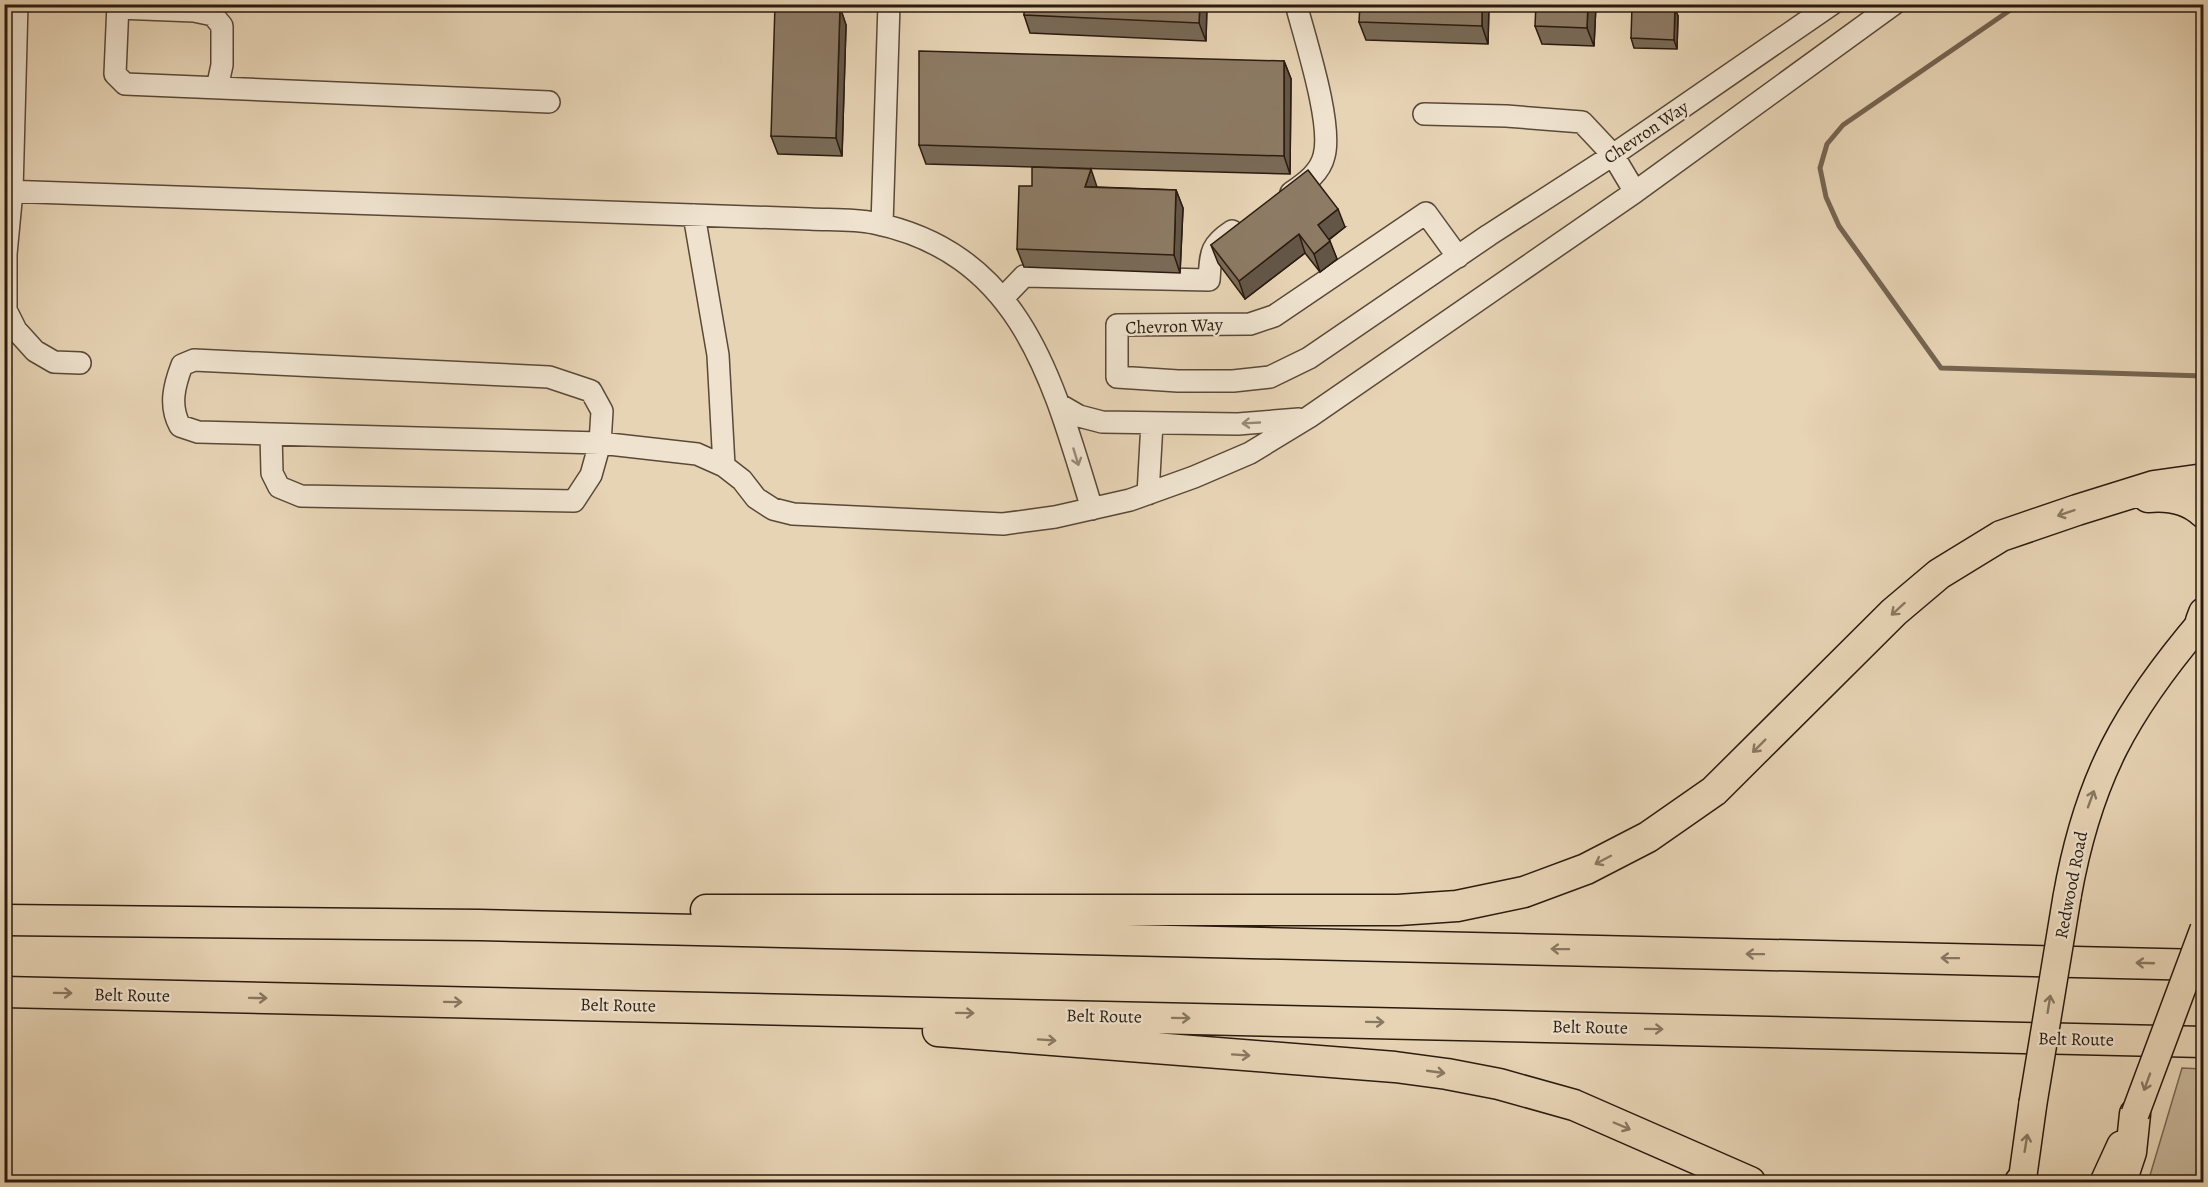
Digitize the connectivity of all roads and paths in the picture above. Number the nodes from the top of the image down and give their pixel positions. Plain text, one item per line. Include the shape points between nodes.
1 (17, 4) edge
2 (889, 4) edge
3 (1296, 4) edge
4 (1832, 4) edge
5 (1894, 4) edge
6 (118, 6) edge
7 (217, 88) junction
8 (549, 102) dead end
9 (1424, 114) dead end
10 (1613, 155) junction
11 (8, 191) edge
12 (1635, 192) junction
13 (1276, 202) edge
14 (694, 215) junction
15 (1247, 221) edge
16 (882, 225) junction
17 (1458, 257) junction
18 (1003, 298) junction
19 (80, 363) dead end
20 (1060, 405) junction
21 (1309, 417) junction
22 (1152, 423) junction
23 (271, 434) junction
24 (600, 443) junction
25 (724, 466) junction
26 (2204, 479) edge
27 (1148, 494) junction
28 (2102, 503) junction
29 (1092, 509) junction
30 (2204, 513) edge
31 (2203, 618) edge
32 (4, 920) edge
33 (480, 925) junction
34 (2204, 929) edge
35 (2204, 965) edge
36 (4, 992) edge
37 (717, 1008) junction
38 (2204, 1042) edge
39 (2135, 1114) junction
40 (1750, 1182) edge
41 (2021, 1182) edge
42 (2104, 1182) edge
43 (2121, 1182) edge

1 - 11 lane
2 - 16 lane
3 - 13 lane via 1326,137 1324,156 1316,174
4 - 10 lane, Chevron Way
5 - 12 lane
6 - 7 lane via 213,15 222,26 222,65
6 - 7 lane via 115,74 125,84
7 - 8 lane
9 - 10 lane via 1582,122
10 - 12 lane
10 - 17 lane, Chevron Way
11 - 14 lane
11 - 19 lane via 6,310 16,330 35,351 54,362
12 - 21 lane
14 - 16 lane
14 - 25 lane via 718,355
15 - 18 lane via 1218,240 1211,251 1209,280 1023,276
16 - 18 lane via 924,237 960,258
17 - 17 lane, Chevron Way via 1309,358 1270,377 1233,381 1117,377 1118,325 1250,324 1266,319 1426,213
18 - 20 lane via 1032,342
20 - 22 lane via 1079,416 1102,422
20 -> 29 lane
21 -> 22 lane via 1238,424
21 - 27 lane via 1250,453
22 - 27 lane
23 - 24 lane
23 - 24 lane via 272,473 279,487 301,496 574,501 591,475
23 - 24 lane via 198,432 180,426 174,416 173,400 182,365 194,360 549,377 591,391 602,411
24 - 25 lane via 697,454
25 - 29 lane via 756,498 773,509 793,514 1003,524
26 - 28 highway via 2154,486
27 - 29 lane
28 - 30 highway via 2170,496
28 -> 33 highway via 2001,536 1939,574 1894,612 1714,791 1638,842 1586,869 1524,891 1457,906 1398,910 518,910
41 -> 31 main road, Redwood Road, bridge via 2067,897 2089,805 2113,747 2147,689
32 - 33 highway
35 -> 33 highway
34 -> 39 main road, bridge
36 -> 37 highway, Belt Route
37 -> 38 highway, Belt Route
37 -> 40 highway via 808,1021 1395,1066 1447,1074 1574,1105
39 - 42 main road
39 - 43 highway via 2131,1152

